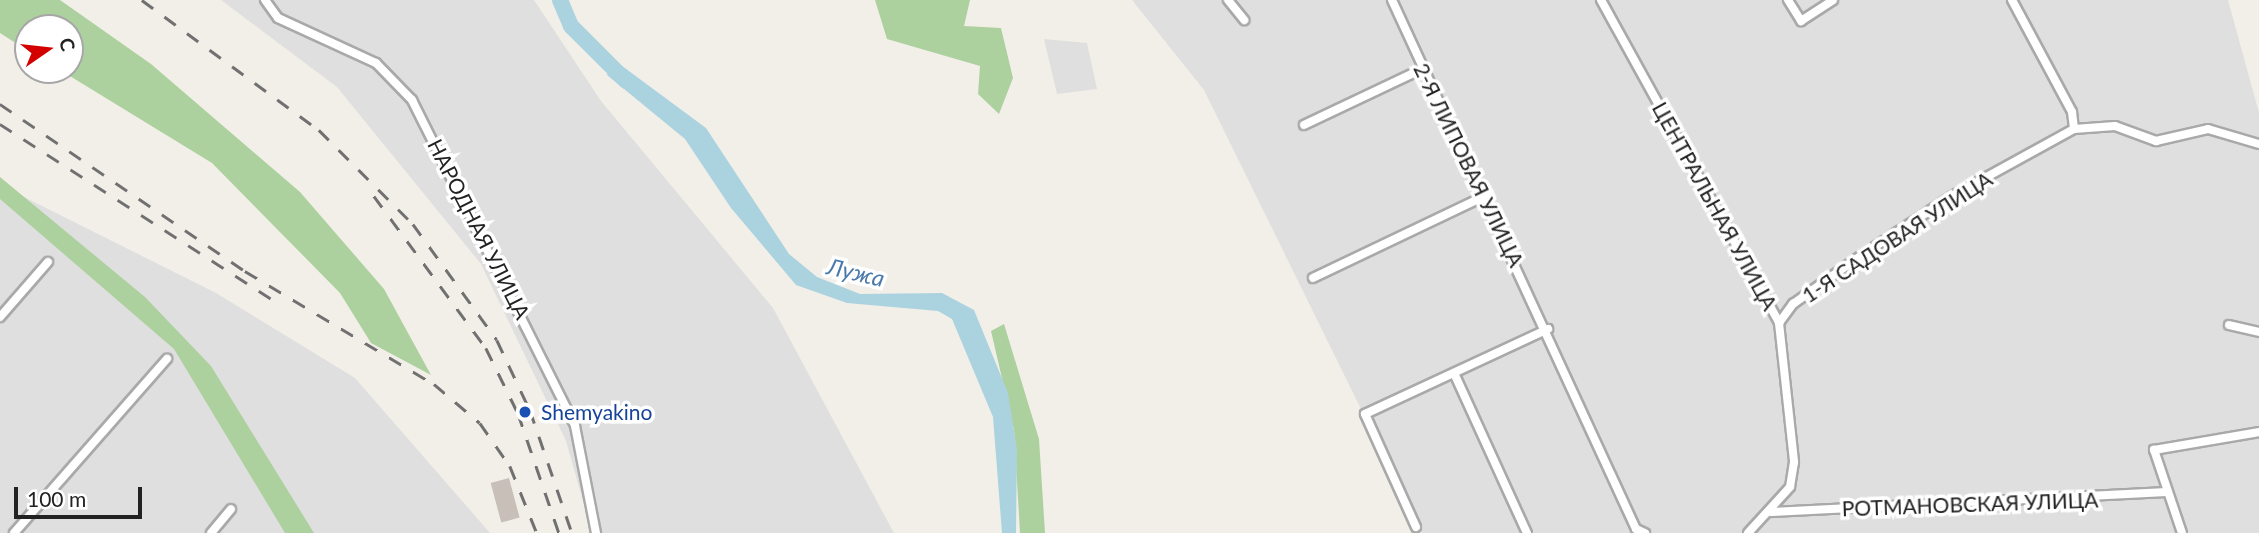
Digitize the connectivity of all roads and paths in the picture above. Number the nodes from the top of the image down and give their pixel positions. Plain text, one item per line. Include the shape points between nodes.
1 (265, 0) edge
2 (1228, 0) edge
3 (1392, 0) edge
4 (1601, 0) edge
5 (1788, 0) edge
6 (1833, 0) edge
7 (2012, 0) edge
8 (1244, 20) dead end
9 (1422, 69) junction
10 (1304, 125) dead end
11 (2074, 129) junction
12 (2259, 144) edge
13 (1487, 195) junction
14 (48, 262) dead end
15 (1313, 278) dead end
16 (0, 317) edge
17 (1779, 323) junction
18 (2229, 325) dead end
19 (1548, 329) junction
20 (2259, 332) edge
21 (167, 359) dead end
22 (1454, 373) junction
23 (2259, 432) edge
24 (2168, 492) junction
25 (231, 509) dead end
26 (1771, 512) junction
27 (1416, 527) dead end
28 (14, 533) edge
29 (211, 533) edge
30 (596, 533) edge
31 (1527, 533) edge
32 (1645, 533) edge
33 (1748, 533) edge
34 (2182, 533) edge

1 - 30 street, НАРОДНАЯ УЛИЦА via 278,18 376,63 412,100 575,426
2 - 8 street
3 - 9 street, 2-Я ЛИПОВАЯ УЛИЦА
4 - 17 street, ЦЕНТРАЛЬНАЯ УЛИЦА
5 - 6 street via 1801,21
7 - 11 street via 2072,112
9 - 10 street
9 - 13 street, 2-Я ЛИПОВАЯ УЛИЦА
11 - 12 street, 1-Я САДОВАЯ УЛИЦА via 2115,126 2156,141 2208,129
11 - 17 street, 1-Я САДОВАЯ УЛИЦА via 1867,252 1793,304
13 - 15 street
13 - 19 street, 2-Я ЛИПОВАЯ УЛИЦА
14 - 16 street
17 - 26 street, ЦЕНТРАЛЬНАЯ УЛИЦА via 1794,462 1790,487
18 - 20 street
19 - 22 street
19 - 32 street, 2-Я ЛИПОВАЯ УЛИЦА via 1636,529
21 - 28 street
22 - 27 street via 1365,414
22 - 31 street
23 - 24 street via 2154,450
24 - 26 street, РОТМАНОВСКАЯ УЛИЦА
24 - 34 street
25 - 29 street
26 - 33 street, ЦЕНТРАЛЬНАЯ УЛИЦА

